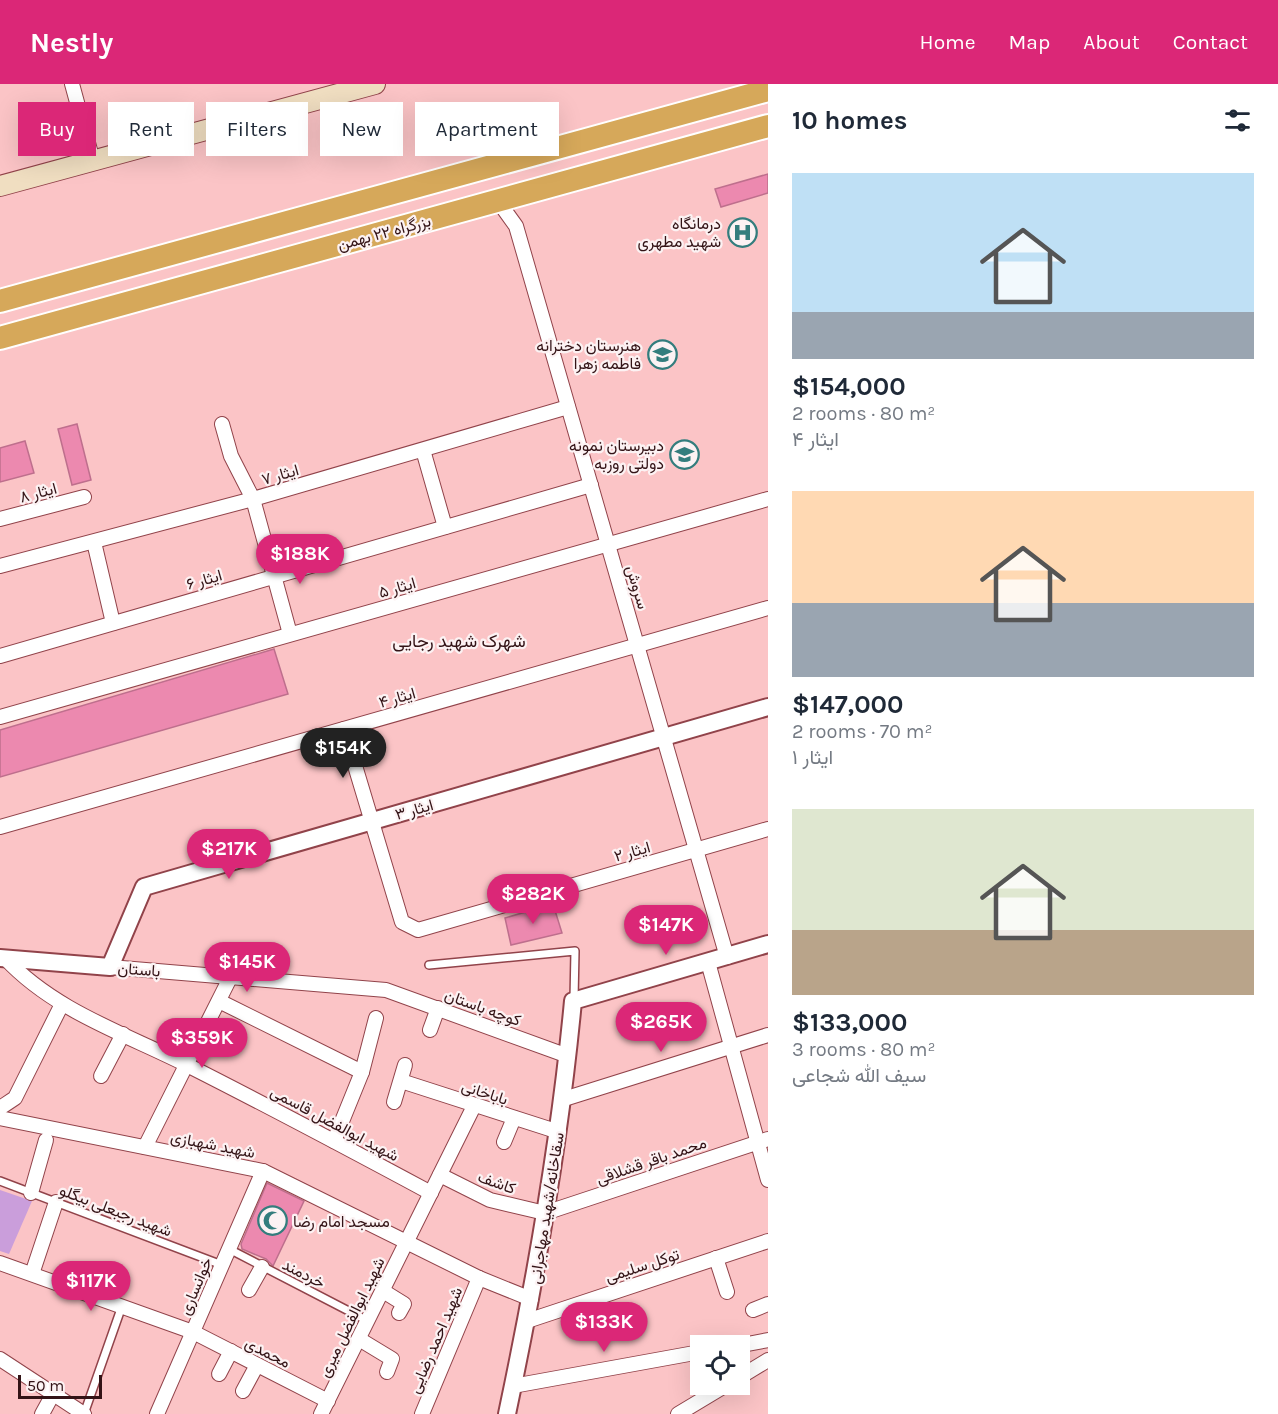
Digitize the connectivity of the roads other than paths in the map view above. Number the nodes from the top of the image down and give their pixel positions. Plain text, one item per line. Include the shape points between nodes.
1 (72, 84) edge
2 (375, 84) edge
3 (768, 90) edge
4 (768, 126) edge
5 (93, 161) junction
6 (0, 186) edge
7 (534, 191) junction
8 (495, 202) junction
9 (516, 226) junction
10 (0, 301) edge
11 (0, 338) edge
12 (568, 407) junction
13 (222, 424) dead end
14 (423, 450) junction
15 (591, 485) junction
16 (84, 497) dead end
17 (253, 499) junction
18 (768, 500) edge
19 (0, 519) edge
20 (446, 527) junction
21 (94, 542) junction
22 (608, 544) junction
23 (0, 566) edge
24 (275, 576) junction
25 (768, 608) edge
26 (112, 623) junction
27 (290, 634) junction
28 (637, 645) junction
29 (0, 656) edge
30 (768, 707) edge
31 (0, 717) edge
32 (344, 729) junction
33 (664, 737) junction
34 (372, 821) junction
35 (0, 828) edge
36 (768, 829) edge
37 (696, 849) junction
38 (768, 944) edge
39 (727, 957) junction
40 (3, 958) edge
41 (708, 962) junction
42 (429, 965) dead end
43 (110, 967) junction
44 (231, 976) junction
45 (386, 990) joint
46 (219, 1001) junction
47 (573, 1001) junction
48 (62, 1004) junction
49 (438, 1008) junction
50 (376, 1018) dead end
51 (430, 1030) dead end
52 (123, 1034) junction
53 (768, 1035) edge
54 (730, 1048) junction
55 (568, 1056) junction
56 (187, 1065) junction
57 (405, 1065) dead end
58 (362, 1072) junction
59 (102, 1076) dead end
60 (401, 1081) junction
61 (564, 1099) junction
62 (394, 1102) dead end
63 (474, 1106) junction
64 (0, 1108) edge
65 (0, 1118) edge
66 (514, 1118) junction
67 (559, 1132) junction
68 (46, 1140) dead end
69 (334, 1141) junction
70 (763, 1141) edge
71 (504, 1142) dead end
72 (145, 1147) junction
73 (262, 1171) junction
74 (440, 1175) junction
75 (768, 1180) edge
76 (0, 1181) edge
77 (32, 1193) junction
78 (431, 1193) junction
79 (56, 1202) junction
80 (545, 1213) junction
81 (768, 1241) edge
82 (406, 1243) junction
83 (229, 1250) junction
84 (716, 1258) junction
85 (0, 1263) edge
86 (222, 1265) junction
87 (262, 1267) junction
88 (32, 1274) junction
89 (479, 1278) junction
90 (249, 1290) dead end
91 (383, 1291) junction
92 (727, 1292) dead end
93 (531, 1299) junction
94 (768, 1304) edge
95 (122, 1306) junction
96 (753, 1310) dead end
97 (399, 1313) dead end
98 (368, 1321) junction
99 (527, 1321) junction
100 (193, 1332) junction
101 (359, 1339) junction
102 (768, 1340) edge
103 (750, 1343) edge
104 (231, 1351) junction
105 (690, 1354) edge
106 (0, 1359) edge
107 (768, 1360) edge
108 (257, 1365) junction
109 (750, 1371) edge
110 (387, 1372) dead end
111 (219, 1374) dead end
112 (513, 1386) junction
113 (243, 1391) dead end
114 (53, 1394) junction
115 (710, 1395) edge
116 (328, 1401) junction
117 (42, 1414) edge
118 (84, 1414) edge
119 (157, 1414) edge
120 (321, 1414) edge
121 (422, 1414) edge
122 (507, 1414) edge
123 (678, 1414) edge

1 - 5 street
2 - 5 main road
3 - 10 highway
4 - 7 highway, بزرگراه ۲۲ بهمن
5 - 6 main road
7 - 8 highway, بزرگراه ۲۲ بهمن
7 - 9 street via 517,212
8 - 9 street
8 - 11 highway, بزرگراه ۲۲ بهمن
9 - 12 street, سروش
12 - 14 street, ایثار ۷
12 - 15 street, سروش
13 - 17 street via 231,456
14 - 17 street, ایثار ۷
14 - 20 street
15 - 20 street, ایثار ۶
15 - 22 street, سروش
16 - 19 street, ایثار ۸
17 - 21 street, ایثار ۷
17 - 24 street
18 - 22 street, ایثار ۵
20 - 24 street, ایثار ۶
21 - 23 street, ایثار ۷
21 - 26 street
22 - 27 street, ایثار ۵
22 - 28 street, سروش
24 - 26 street, ایثار ۶
24 - 27 street
25 - 28 street, ایثار ۴
26 - 29 street, ایثار ۶
27 - 31 street, ایثار ۵
28 - 32 street, ایثار ۴
28 - 33 street, سروش
30 - 33 street, ایثار ۳
32 - 34 street
32 - 35 street, ایثار ۴
33 - 34 street, ایثار ۳
33 - 37 street, سروش
34 - 37 street, ایثار ۲ via 402,922 418,930
34 - 43 street, ایثار ۳ via 144,887
36 - 37 street, ایثار ۲
37 - 39 street, سروش
38 - 39 street
39 - 41 street
40 - 43 street, باستان
40 - 48 street, شهید ابوالفضل قاسمی
41 - 47 street
41 - 54 street
42 - 47 lane via 575,951
43 - 44 street, باستان
44 - 45 street, باستان
44 - 46 street
45 - 49 street, کوچه باستان
46 - 56 street
46 - 58 street
47 - 55 street, سقاخانه/شهید مهاجرانی
48 - 52 street, شهید ابوالفضل قاسمی
48 - 64 street via 15,1098
49 - 51 street
49 - 55 street, کوچه باستان
50 - 58 street
52 - 56 street, شهید ابوالفضل قاسمی
52 - 59 street
53 - 54 street
54 - 61 street
54 - 70 street
55 - 61 street, سقاخانه/شهید مهاجرانی
56 - 69 street, شهید ابوالفضل قاسمی
56 - 72 street
57 - 60 street
58 - 69 street
60 - 62 street
60 - 63 street, باباخانی
61 - 67 street, سقاخانه/شهید مهاجرانی
63 - 66 street, باباخانی
63 - 74 street, شهید ابوالفضل میری
65 - 72 street, شهید شهبازی
66 - 67 street, باباخانی
66 - 71 street
67 - 80 street, سقاخانه/شهید مهاجرانی
68 - 77 street
69 - 78 street, شهید ابوالفضل قاسمی
70 - 75 street
70 - 80 street, محمد باقر قشلاقی
72 - 73 street, شهید شهبازی
73 - 82 street, شهید شهبازی
73 - 83 street, خوانساری
74 - 78 street, شهید ابوالفضل میری
74 - 80 street, کاشف via 490,1200
76 - 77 lane, شهید رجبعلی بیگلو
77 - 79 lane, شهید رجبعلی بیگلو
78 - 82 street, شهید ابوالفضل میری
79 - 86 lane, شهید رجبعلی بیگلو
79 - 88 street
80 - 93 street, سقاخانه/شهید مهاجرانی
81 - 84 street, توکل سلیمی
82 - 89 street, شهید شهبازی
82 - 91 street, شهید ابوالفضل میری
83 - 86 street, خوانساری
83 - 87 lane, خردمند
84 - 92 street
84 - 99 street, توکل سلیمی
85 - 88 street, محمدی
86 - 100 street, خوانساری
87 - 90 street
87 - 98 lane, خردمند
88 - 95 street, محمدی
89 - 93 street, شهید شهبازی
89 - 121 street, شهید احمد رضایی
91 - 97 street via 404,1304
91 - 98 street, شهید ابوالفضل میری
93 - 99 street, سقاخانه/شهید مهاجرانی
94 - 96 street
95 - 100 street, محمدی
95 - 118 lane
98 - 101 street, شهید ابوالفضل میری
99 - 112 street, سقاخانه/شهید مهاجرانی
100 - 104 street, محمدی
100 - 119 street, خوانساری
101 - 110 street via 392,1359
101 - 116 street, شهید ابوالفضل میری
102 - 103 street
104 - 108 street, محمدی
104 - 111 street
105 - 112 street
106 - 114 street
107 - 109 street
108 - 113 street
108 - 116 street, محمدی
112 - 122 street, سقاخانه/شهید مهاجرانی
114 - 117 street
114 - 118 street
115 - 123 street
116 - 120 street, شهید ابوالفضل میری

